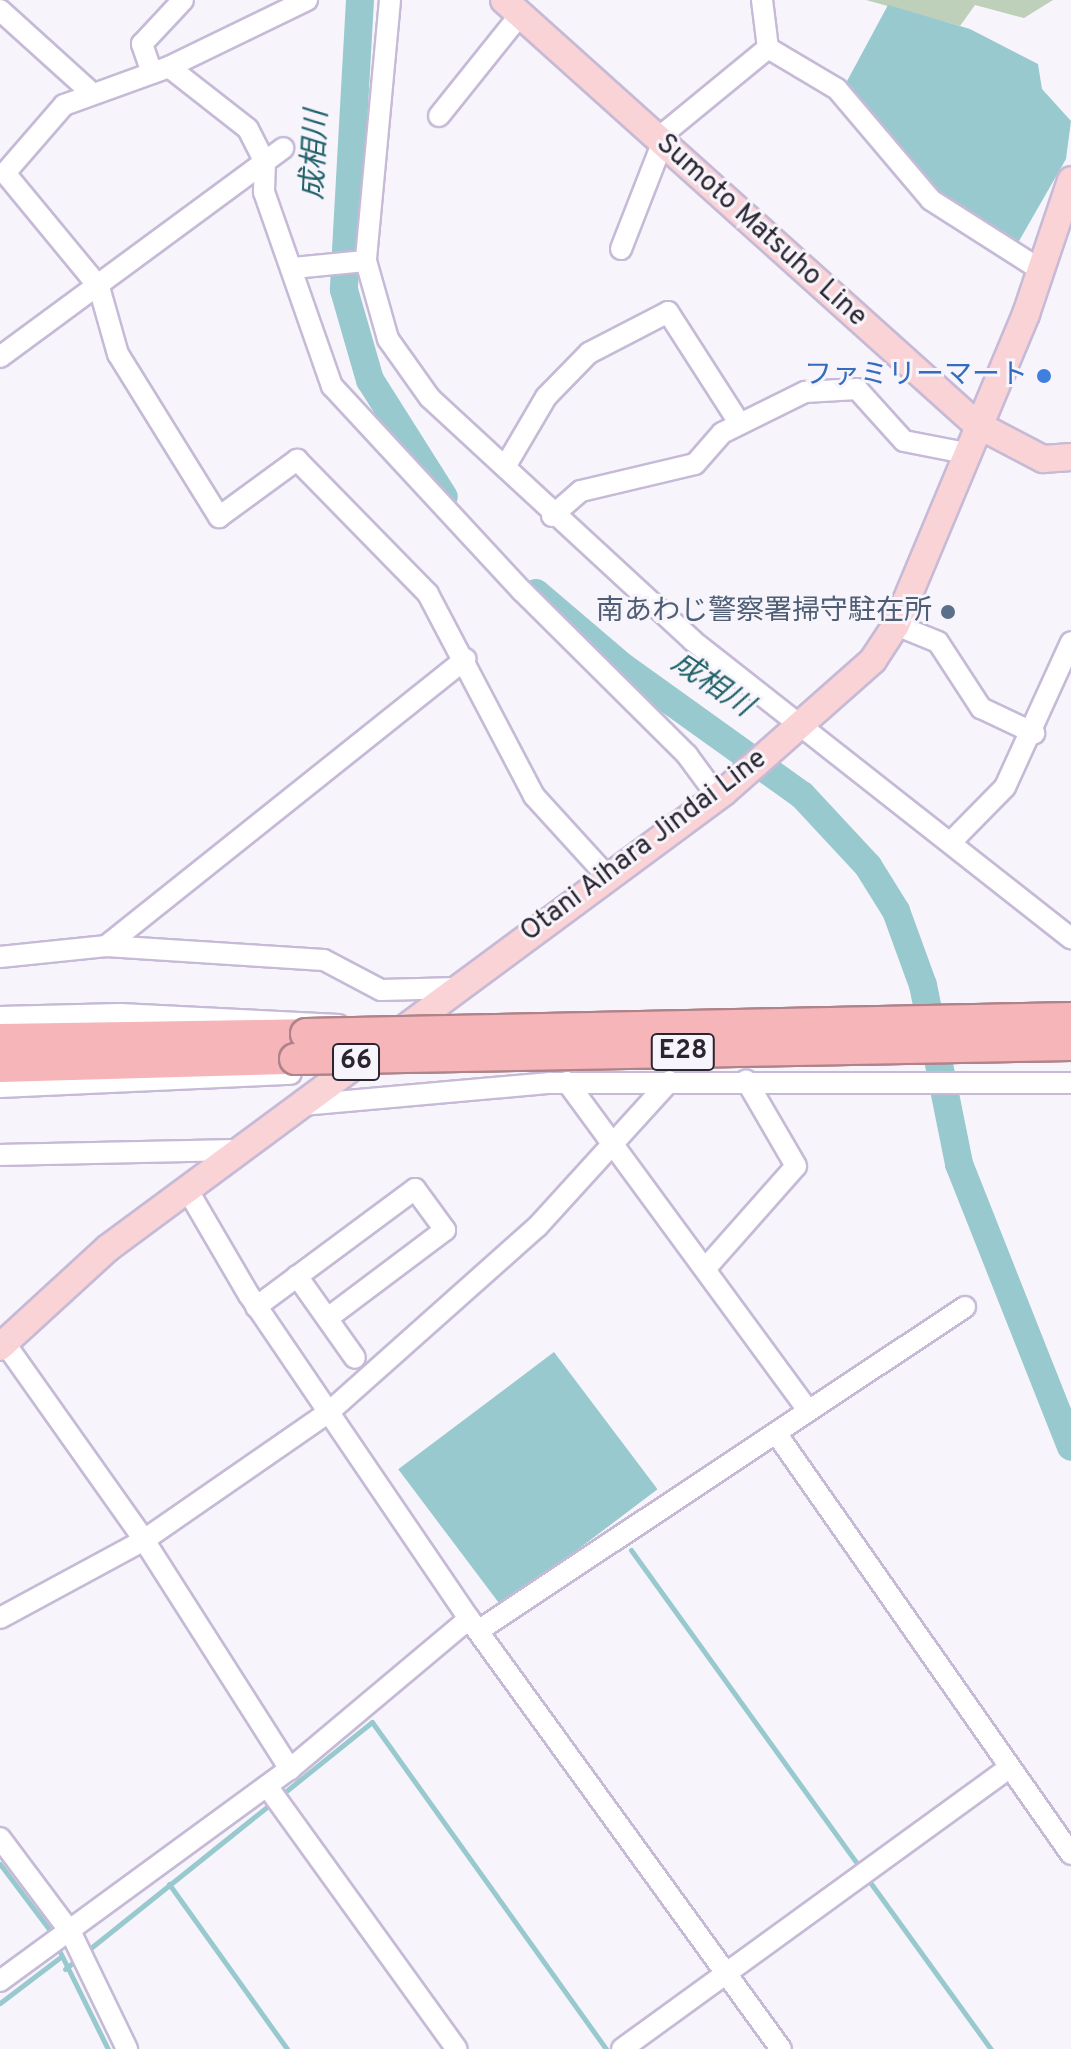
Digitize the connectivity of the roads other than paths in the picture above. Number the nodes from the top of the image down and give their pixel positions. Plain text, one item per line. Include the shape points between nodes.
1 (183, 0) edge
2 (307, 0) edge
3 (390, 0) edge
4 (762, 0) edge
5 (512, 8) edge
6 (0, 10) edge
7 (768, 48) junction
8 (161, 70) junction
9 (93, 94) junction
10 (439, 116) dead end
11 (661, 142) junction
12 (283, 148) dead end
13 (265, 162) junction
14 (1071, 180) edge
15 (621, 249) dead end
16 (366, 261) junction
17 (293, 268) junction
18 (1041, 270) junction
19 (99, 287) junction
20 (0, 357) edge
21 (740, 424) junction
22 (976, 424) junction
23 (965, 453) junction
24 (1071, 457) edge
25 (505, 467) junction
26 (552, 516) junction
27 (896, 625) junction
28 (1070, 647) edge
29 (466, 659) junction
30 (797, 730) junction
31 (1034, 733) junction
32 (721, 794) junction
33 (953, 840) junction
34 (607, 876) junction
35 (1071, 938) edge
36 (106, 946) junction
37 (0, 957) edge
38 (458, 988) junction
39 (0, 1017) edge
40 (1071, 1018) edge
41 (0, 1039) edge
42 (1071, 1045) edge
43 (301, 1046) junction
44 (0, 1067) edge
45 (746, 1080) junction
46 (670, 1081) junction
47 (567, 1082) junction
48 (1071, 1083) edge
49 (0, 1087) edge
50 (294, 1106) junction
51 (613, 1143) junction
52 (238, 1150) junction
53 (0, 1155) edge
54 (187, 1189) junction
55 (705, 1269) junction
56 (297, 1276) junction
57 (256, 1307) junction
58 (965, 1307) dead end
59 (328, 1318) junction
60 (2, 1345) edge
61 (355, 1358) dead end
62 (809, 1411) junction
63 (329, 1412) junction
64 (776, 1433) junction
65 (144, 1540) junction
66 (0, 1618) edge
67 (474, 1625) junction
68 (290, 1769) junction
69 (1001, 1774) dead end
70 (267, 1786) junction
71 (0, 1838) edge
72 (1071, 1854) edge
73 (71, 1933) junction
74 (726, 1973) junction
75 (0, 1981) edge
76 (127, 2049) edge
77 (457, 2049) edge
78 (622, 2049) edge
79 (781, 2049) edge

1 - 8 street via 142,44
2 - 8 street
3 - 16 street
4 - 7 street
5 - 10 street
5 - 11 main road, Sumoto Matsuho Line
6 - 9 street
7 - 11 street
7 - 18 street via 837,89 931,200
8 - 9 street
8 - 13 street via 248,129
9 - 19 street via 64,105 5,173
11 - 15 street
11 - 22 main road, Sumoto Matsuho Line
12 - 13 street
13 - 17 street via 264,192
13 - 19 street
14 - 18 main road, Otani Aihara Jindai Line / 66
16 - 17 street
16 - 25 street via 388,339 430,398
17 - 32 street via 332,386
18 - 22 main road, Otani Aihara Jindai Line / 66
19 - 20 street
19 - 29 street via 118,354 219,517 297,460 428,594
21 - 23 street via 805,392 857,389 904,441
21 - 25 street via 668,312 589,353 546,397
21 - 26 street via 695,464 581,491
22 - 23 main road, Otani Aihara Jindai Line / 66
22 - 24 main road, Sumoto Matsuho Line via 1028,454
23 - 27 main road, Otani Aihara Jindai Line / 66
25 - 26 street
26 - 30 street
27 - 30 main road, Otani Aihara Jindai Line / 66 via 873,660
27 - 31 street via 938,642 981,708
28 - 31 street
29 - 34 street via 534,796
29 - 36 street via 243,844
30 - 32 main road, Otani Aihara Jindai Line / 66
30 - 33 street
31 - 33 street via 1005,787
32 - 34 main road, Otani Aihara Jindai Line / 66
33 - 35 street
34 - 38 main road, Otani Aihara Jindai Line / 66
36 - 37 street
36 - 38 street via 324,960 381,990
38 - 50 main road, Otani Aihara Jindai Line / 66
39 - 43 street
40 - 43 highway, E28, bridge via 366,1031
41 - 43 highway, E28
42 - 43 highway, E28, bridge
43 - 44 highway, E28
43 - 49 street
45 - 46 street
45 - 48 street
45 - 55 street via 796,1166
46 - 47 street
46 - 51 street
47 - 50 street
47 - 51 street
50 - 52 main road, Otani Aihara Jindai Line / 66
51 - 55 street
51 - 63 street via 537,1227
52 - 53 street
52 - 54 main road, Otani Aihara Jindai Line / 66
54 - 57 street
54 - 60 main road, Otani Aihara Jindai Line / 66 via 98,1257
55 - 62 street
56 - 57 street
56 - 59 street
56 - 59 street via 415,1189 445,1230
57 - 63 street
58 - 62 street
59 - 61 street
60 - 65 street
62 - 64 street
63 - 65 street
63 - 67 street
64 - 67 street
64 - 72 street
65 - 66 street
65 - 68 street
67 - 68 street
67 - 74 street
68 - 70 street
69 - 74 street
70 - 73 street
70 - 77 street
71 - 73 street
73 - 75 street
73 - 76 street
74 - 78 street
74 - 79 street

